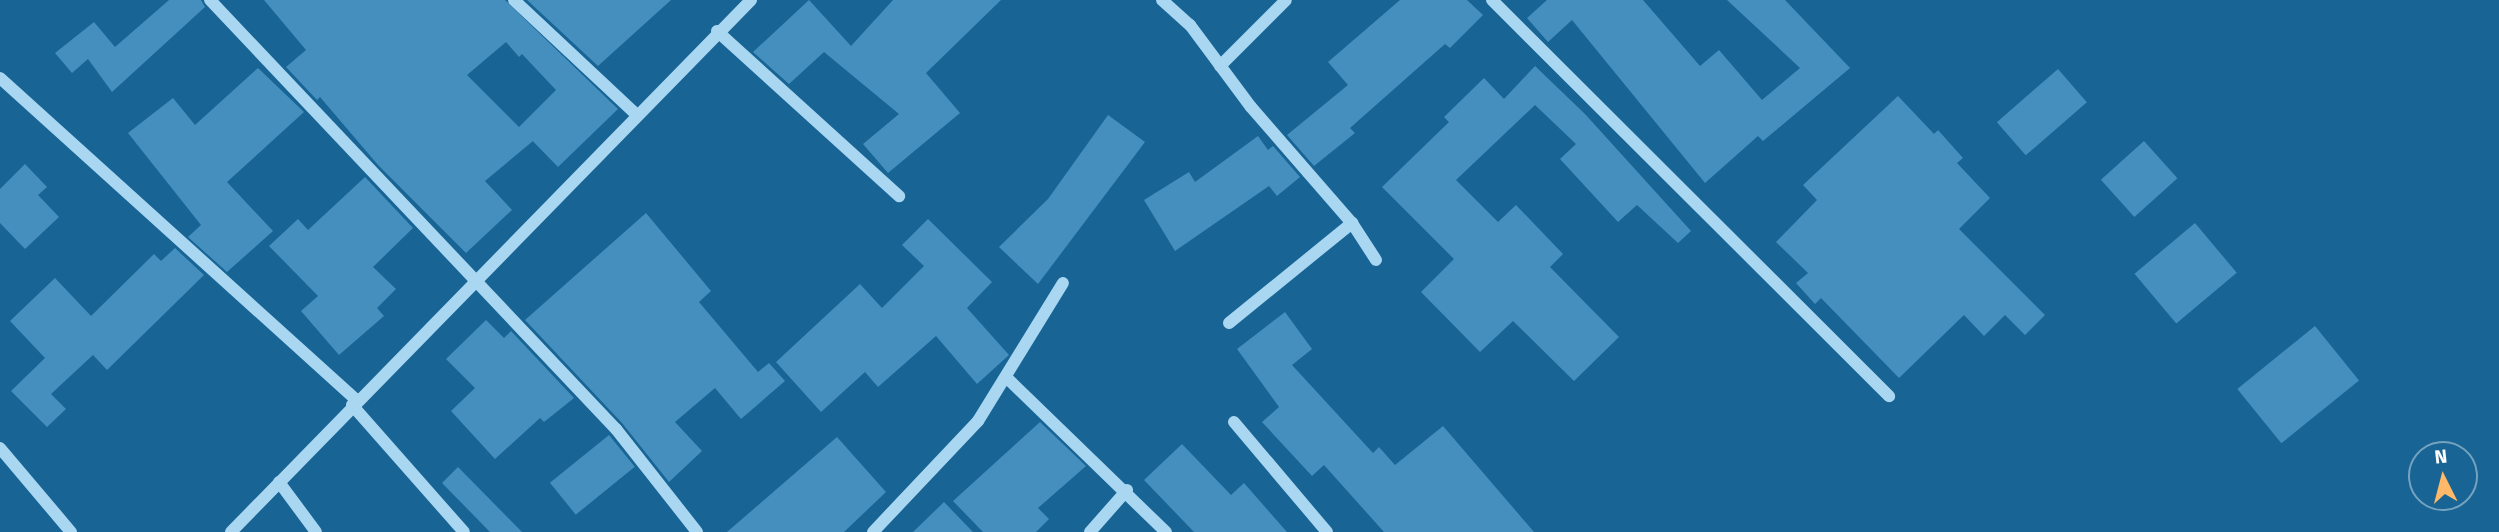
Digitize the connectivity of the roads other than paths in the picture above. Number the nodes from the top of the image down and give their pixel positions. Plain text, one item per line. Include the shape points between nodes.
1 (210, 0) edge
2 (514, 0) edge
3 (751, 0) edge
4 (1162, 0) edge
5 (1286, 0) edge
6 (1492, 0) edge
7 (717, 31) junction
8 (1220, 66) junction
9 (0, 78) edge
10 (636, 114) junction
11 (899, 196) dead end
12 (1352, 223) junction
13 (1376, 260) dead end
14 (474, 280) junction
15 (1063, 284) dead end
16 (1229, 323) dead end
17 (1008, 379) junction
18 (1889, 396) dead end
19 (355, 403) junction
20 (1234, 422) dead end
21 (0, 448) edge
22 (279, 482) junction
23 (1126, 490) junction
24 (71, 532) edge
25 (231, 532) edge
26 (316, 532) edge
27 (464, 532) edge
28 (697, 532) edge
29 (873, 532) edge
30 (1090, 532) edge
31 (1166, 532) edge
32 (1327, 532) edge

1 - 14 street
2 - 10 street
3 - 7 street
4 - 8 street via 1190,26
5 - 8 street
6 - 18 street
7 - 10 street
7 - 11 street
8 - 12 street
9 - 19 street
10 - 14 street
12 - 13 street
12 - 16 street
14 - 19 street
14 - 28 street via 616,429
15 - 17 street
17 - 23 street
17 - 29 street via 978,421
19 - 22 street
19 - 27 street
20 - 32 street
21 - 24 street
22 - 25 street
22 - 26 street
23 - 30 street
23 - 31 street

